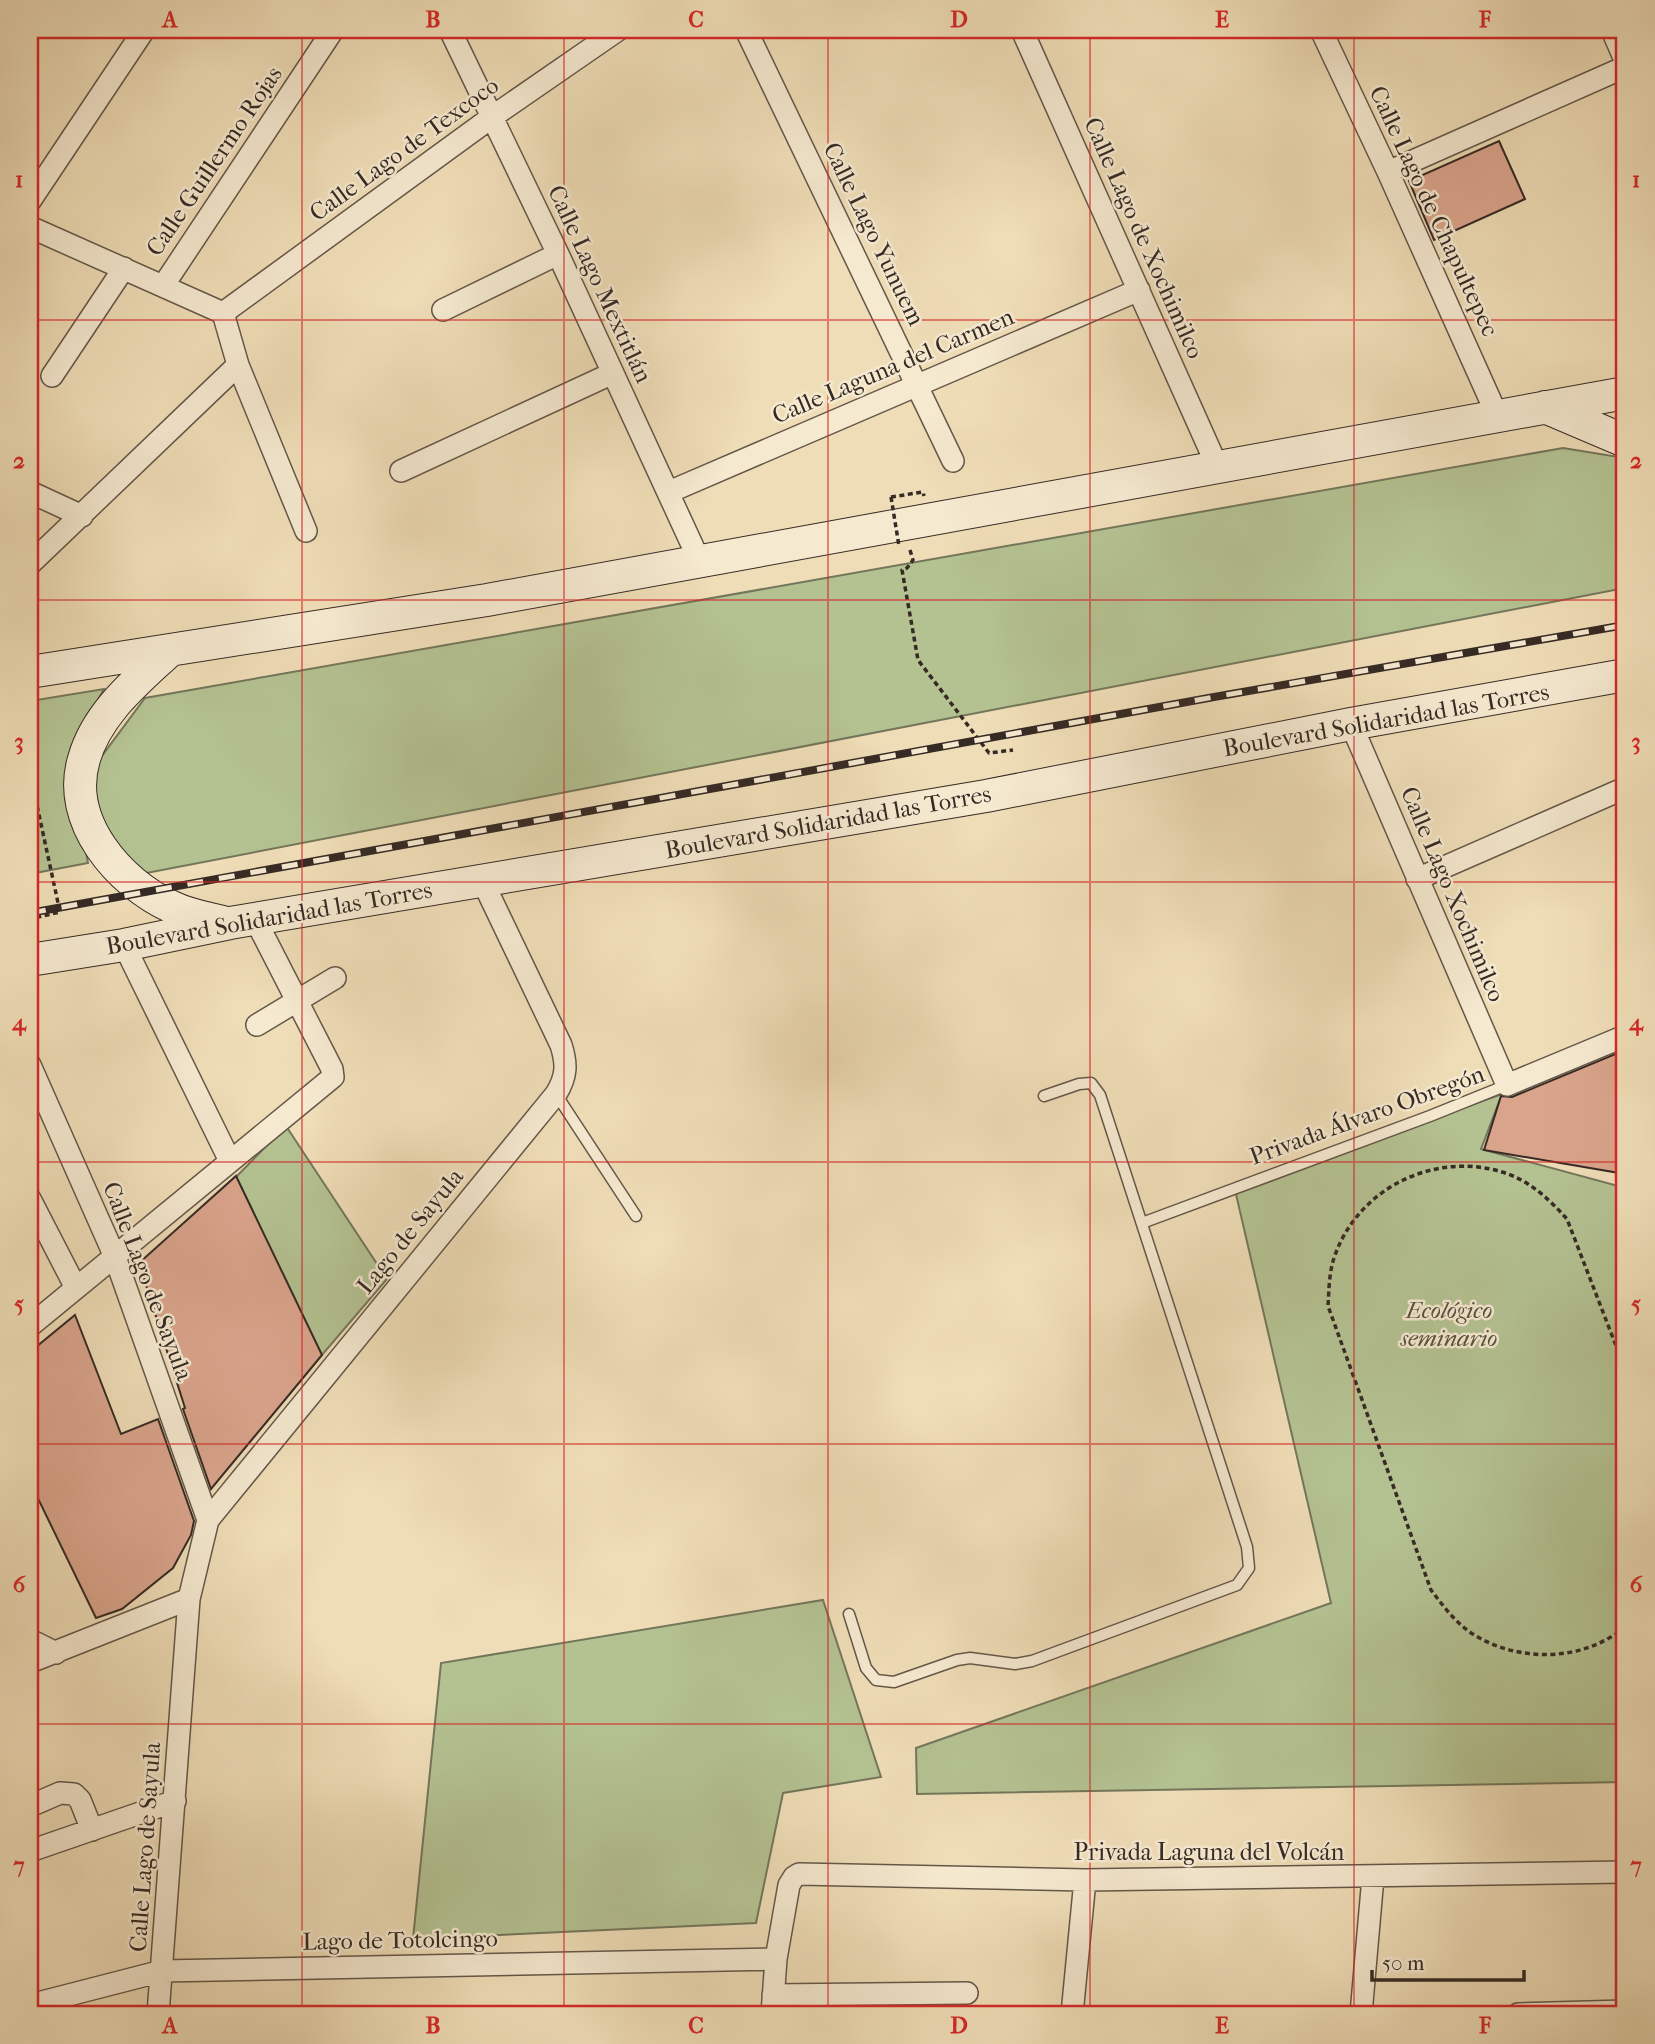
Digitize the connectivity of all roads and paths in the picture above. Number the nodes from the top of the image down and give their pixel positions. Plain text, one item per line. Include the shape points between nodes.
1 (144, 30) edge
2 (333, 30) edge
3 (450, 30) edge
4 (618, 30) edge
5 (746, 30) edge
6 (1022, 30) edge
7 (1321, 30) edge
8 (1612, 30) edge
9 (1625, 60) edge
10 (1625, 67) edge
11 (492, 117) junction
12 (1388, 172) junction
13 (30, 201) edge
14 (30, 227) edge
15 (558, 254) junction
16 (124, 268) junction
17 (163, 286) junction
18 (1139, 290) junction
19 (443, 310) dead end
20 (223, 313) junction
21 (238, 365) junction
22 (613, 373) junction
23 (52, 376) dead end
24 (917, 384) junction
25 (1625, 393) edge
26 (1545, 407) junction
27 (1497, 415) junction
28 (1625, 441) edge
29 (953, 461) dead end
30 (1218, 467) junction
31 (401, 471) dead end
32 (30, 492) edge
33 (669, 492) junction
34 (923, 492) dead end
35 (82, 516) junction
36 (306, 531) dead end
37 (700, 562) junction
38 (30, 564) edge
39 (169, 651) junction
40 (30, 672) edge
41 (1624, 674) edge
42 (1351, 724) junction
43 (1013, 750) dead end
44 (30, 773) edge
45 (1625, 788) edge
46 (1417, 879) junction
47 (482, 880) junction
48 (30, 919) edge
49 (242, 921) junction
50 (124, 945) junction
51 (30, 960) edge
52 (335, 978) dead end
53 (297, 1000) junction
54 (257, 1026) dead end
55 (1625, 1036) edge
56 (30, 1065) edge
57 (1507, 1085) junction
58 (556, 1094) junction
59 (1044, 1096) dead end
60 (230, 1161) junction
61 (30, 1199) edge
62 (636, 1216) dead end
63 (1142, 1223) junction
64 (114, 1257) junction
65 (76, 1289) junction
66 (30, 1326) edge
67 (1625, 1369) edge
68 (208, 1520) junction
69 (189, 1599) junction
70 (849, 1615) dead end
71 (1625, 1627) edge
72 (30, 1640) edge
73 (57, 1653) junction
74 (30, 1662) edge
75 (175, 1801) junction
76 (30, 1806) edge
77 (92, 1830) junction
78 (30, 1851) edge
79 (1625, 1871) edge
80 (1373, 1877) junction
81 (1085, 1880) junction
82 (776, 1959) junction
83 (162, 1971) junction
84 (967, 1993) dead end
85 (773, 2005) edge
86 (30, 2006) edge
87 (1625, 2011) edge
88 (158, 2014) edge
89 (1072, 2014) edge
90 (1361, 2014) edge
91 (1518, 2014) edge

1 - 13 street
2 - 17 street, Calle Guillermo Rojas
3 - 11 street, Calle Lago Mextitlán
4 - 11 street, Calle Lago de Texcoco
5 - 24 street, Calle Lago Yunuem
6 - 18 street, Calle Lago de Xochimilco
7 - 12 street, Calle Lago de Chapultepec
8 - 9 street
10 - 12 street
11 - 15 street, Calle Lago Mextitlán
11 - 20 street, Calle Lago de Texcoco
12 - 27 street, Calle Lago de Chapultepec
14 - 16 street
15 - 19 street
15 - 22 street, Calle Lago Mextitlán
16 - 17 street
16 - 23 street
17 - 20 street
18 - 24 street, Calle Laguna del Carmen
18 - 30 street, Calle Lago de Xochimilco
20 - 21 street
21 - 35 street
21 - 36 street
22 - 31 street
22 - 33 street, Calle Lago Mextitlán
24 - 29 street, Calle Lago Yunuem
24 - 33 street, Calle Laguna del Carmen
25 - 26 main road
26 - 27 main road
26 - 28 main road
27 - 30 main road
30 - 37 main road
32 - 35 street
33 - 37 street, Calle Lago Mextitlán
34 - 43 path, bridge via 891,497 899,546 913,555 911,565 902,570 918,660 989,753
35 - 38 street
37 - 39 main road
39 - 40 main road
39 - 49 main road via 123,695 90,742 81,777 85,816 102,850 139,887 191,915
41 - 42 main road, Boulevard Solidaridad las Torres
42 - 46 street, Calle Lago Xochimilco
42 - 47 main road, Boulevard Solidaridad las Torres via 986,796
44 - 48 path via 60,912
45 - 46 street
46 - 57 street, Calle Lago Xochimilco
47 - 49 main road, Boulevard Solidaridad las Torres
47 - 58 street, Lago de Sayula via 561,1045 566,1075
49 - 50 main road, Boulevard Solidaridad las Torres
49 - 53 street
50 - 51 main road, Boulevard Solidaridad las Torres
50 - 60 street
52 - 53 street
53 - 54 street
53 - 60 street via 334,1075
55 - 57 street
56 - 64 street, Calle Lago de Sayula
57 - 63 lane, Privada Álvaro Obregón
58 - 62 lane
58 - 68 street, Lago de Sayula
59 - 63 lane via 1091,1083 1100,1095
60 - 64 street
61 - 65 street
63 - 70 lane via 1247,1546 1249,1568 1237,1585 1032,1661 1016,1664 970,1658 894,1682 876,1680 866,1668
64 - 65 street
64 - 68 street, Calle Lago de Sayula
65 - 66 street
67 - 71 path via 1567,1219 1549,1199 1504,1173 1479,1167 1441,1167 1405,1177 1358,1214 1334,1258 1328,1306 1431,1590 1449,1614 1475,1636 1530,1655 1586,1649
68 - 69 street, Lago de Sayula
69 - 73 street
69 - 75 street, Calle Lago de Sayula
72 - 73 street
73 - 74 street
75 - 77 street
75 - 83 street, Calle Lago de Sayula
76 - 77 street via 60,1793 74,1794
77 - 78 street
79 - 80 street, Privada Laguna del Volcán
80 - 81 street, Privada Laguna del Volcán
80 - 90 street
81 - 82 street, Privada Laguna del Volcán via 804,1874 789,1885
81 - 89 street
82 - 83 street, Lago de Totolcingo
82 - 85 street
83 - 86 street, Lago de Totolcingo
83 - 88 street, Calle Lago de Sayula
84 - 85 street
87 - 91 street

